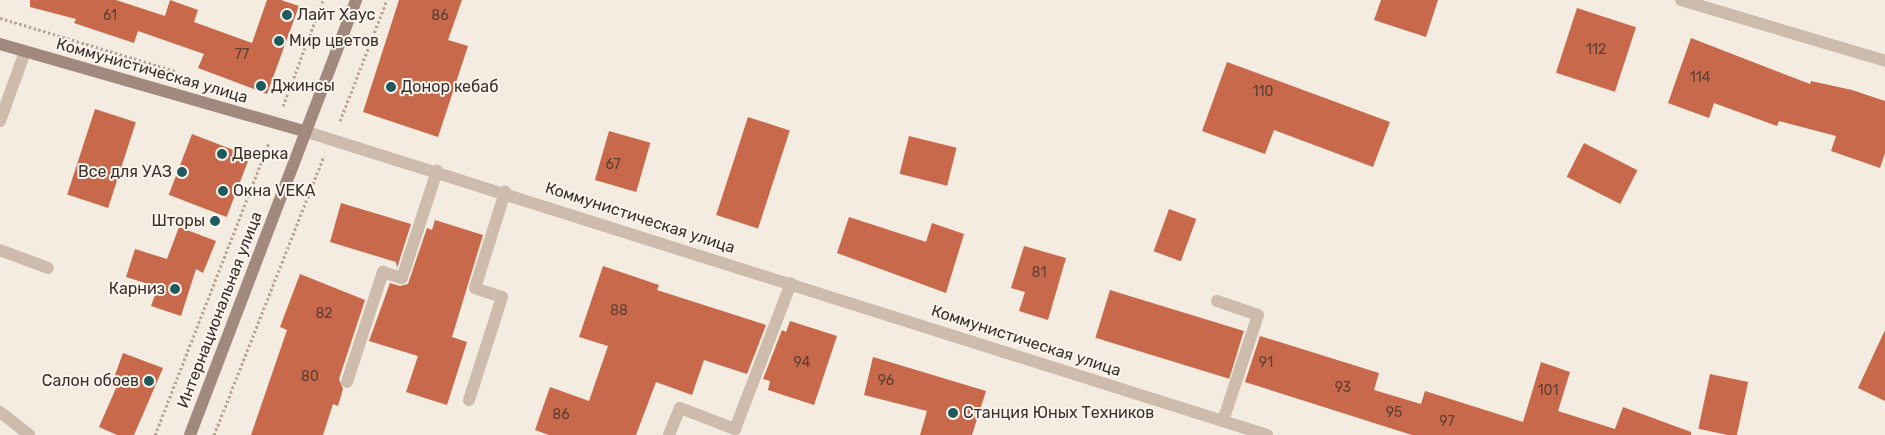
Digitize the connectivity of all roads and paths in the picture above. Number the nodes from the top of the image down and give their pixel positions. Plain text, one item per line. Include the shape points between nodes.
1 (323, 0) edge
2 (356, 0) edge
3 (387, 0) edge
4 (1681, 0) edge
5 (0, 44) edge
6 (25, 52) junction
7 (1885, 61) edge
8 (0, 121) edge
9 (276, 124) junction
10 (304, 131) junction
11 (331, 140) junction
12 (438, 171) junction
13 (505, 192) junction
14 (0, 250) edge
15 (48, 268) dead end
16 (791, 283) junction
17 (1217, 301) dead end
18 (347, 382) dead end
19 (469, 400) dead end
20 (0, 412) edge
21 (1223, 421) junction
22 (29, 435) edge
23 (155, 435) edge
24 (190, 435) edge
25 (214, 435) edge
26 (669, 435) edge
27 (1267, 435) edge

1 - 9 path
2 - 10 main road, Интернациональная улица
3 - 11 path
4 - 7 street
5 - 6 main road, Коммунистическая улица
6 - 8 street
6 - 9 main road, Коммунистическая улица
9 - 10 main road, Коммунистическая улица
9 - 23 path
10 - 11 street, Коммунистическая улица
10 - 24 main road, Интернациональная улица
11 - 12 street, Коммунистическая улица
11 - 25 path
12 - 13 street, Коммунистическая улица
12 - 18 street via 402,278 383,272
13 - 16 street, Коммунистическая улица
13 - 19 street via 474,288 502,297
14 - 15 street
16 - 21 street, Коммунистическая улица
16 - 26 street via 735,429 680,408
17 - 21 street via 1258,315
20 - 22 street
21 - 27 street, Коммунистическая улица

